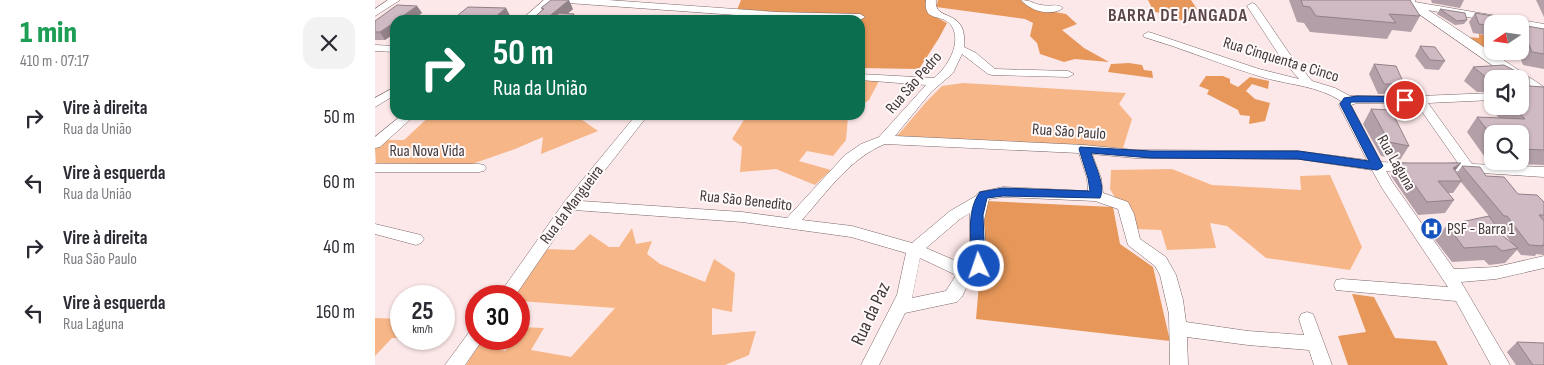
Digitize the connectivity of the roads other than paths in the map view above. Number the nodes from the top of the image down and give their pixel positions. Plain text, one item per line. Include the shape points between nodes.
1 (395, 0) edge
2 (550, 0) edge
3 (568, 0) edge
4 (931, 0) edge
5 (1026, 0) edge
6 (1408, 1) edge
7 (1252, 6) dead end
8 (1058, 8) dead end
9 (375, 13) edge
10 (532, 15) edge
11 (814, 15) edge
12 (1544, 27) edge
13 (1148, 35) dead end
14 (375, 48) edge
15 (959, 48) junction
16 (390, 49) edge
17 (1068, 74) dead end
18 (865, 77) edge
19 (936, 82) junction
20 (1307, 85) junction
21 (390, 93) edge
22 (1544, 94) edge
23 (1529, 95) edge
24 (1484, 96) edge
25 (1348, 100) junction
26 (1420, 100) junction
27 (375, 103) edge
28 (403, 120) edge
29 (638, 120) edge
30 (885, 140) junction
31 (375, 144) edge
32 (1084, 149) junction
33 (1377, 166) junction
34 (375, 168) edge
35 (479, 168) dead end
36 (1468, 168) junction
37 (1544, 172) edge
38 (1096, 196) junction
39 (980, 200) junction
40 (570, 205) junction
41 (791, 223) junction
42 (375, 229) edge
43 (416, 239) dead end
44 (914, 250) junction
45 (1544, 262) edge
46 (965, 274) junction
47 (1450, 276) junction
48 (514, 285) edge
49 (1342, 285) dead end
50 (1459, 295) junction
51 (899, 307) junction
52 (1307, 319) dead end
53 (1179, 328) junction
54 (1316, 343) junction
55 (465, 350) edge
56 (454, 365) edge
57 (870, 365) edge
58 (1179, 365) edge
59 (1323, 365) edge
60 (1501, 365) edge

1 - 9 street
2 - 10 street
3 - 11 street
4 - 15 street, Rua São Pedro via 933,13 955,23
5 - 8 street via 1040,8
6 - 12 street
6 - 22 main road
7 - 20 street via 1282,51 1301,72
13 - 20 street, Rua Cinquenta e Cinco via 1263,74
14 - 16 street
15 - 17 street via 991,72
15 - 19 street, Rua São Pedro via 947,74
18 - 19 street
19 - 30 street, Rua São Pedro
20 - 25 street, Rua Cinquenta e Cinco via 1340,94
21 - 27 street
22 - 23 street
24 - 26 street
25 - 26 street
25 - 33 street, Rua Laguna via 1345,104 1347,112
26 - 36 street
28 - 31 street
29 - 40 street, Rua da Mangueira
30 - 32 street, Rua São Paulo
30 - 41 street, Rua São Paulo via 850,158
32 - 33 street, Rua São Paulo via 1151,154 1298,155
32 - 38 street via 1094,178
33 - 36 street, Rua São Paulo
33 - 47 street, Rua Laguna
34 - 35 street, Rua Nova Vida
36 - 37 street, Rua São Paulo
38 - 39 street via 1003,192 984,195
38 - 53 street via 1123,206 1133,241 1163,264
39 - 44 street via 955,215
39 - 46 street via 977,215 979,266 975,272
40 - 41 street, Rua São Benedito via 742,216
40 - 48 street, Rua da Mangueira
41 - 44 street, Rua São Benedito via 853,232
42 - 43 street
44 - 46 street, Rua São Benedito via 950,264
44 - 51 street, Rua da Paz via 905,295
45 - 47 street via 1496,273
46 - 51 street via 957,292 951,297
47 - 50 street, Rua Laguna
49 - 50 street
50 - 60 street, Rua Laguna
51 - 57 street, Rua da Paz
52 - 54 street
53 - 54 street
53 - 58 street
54 - 59 street
55 - 56 street

